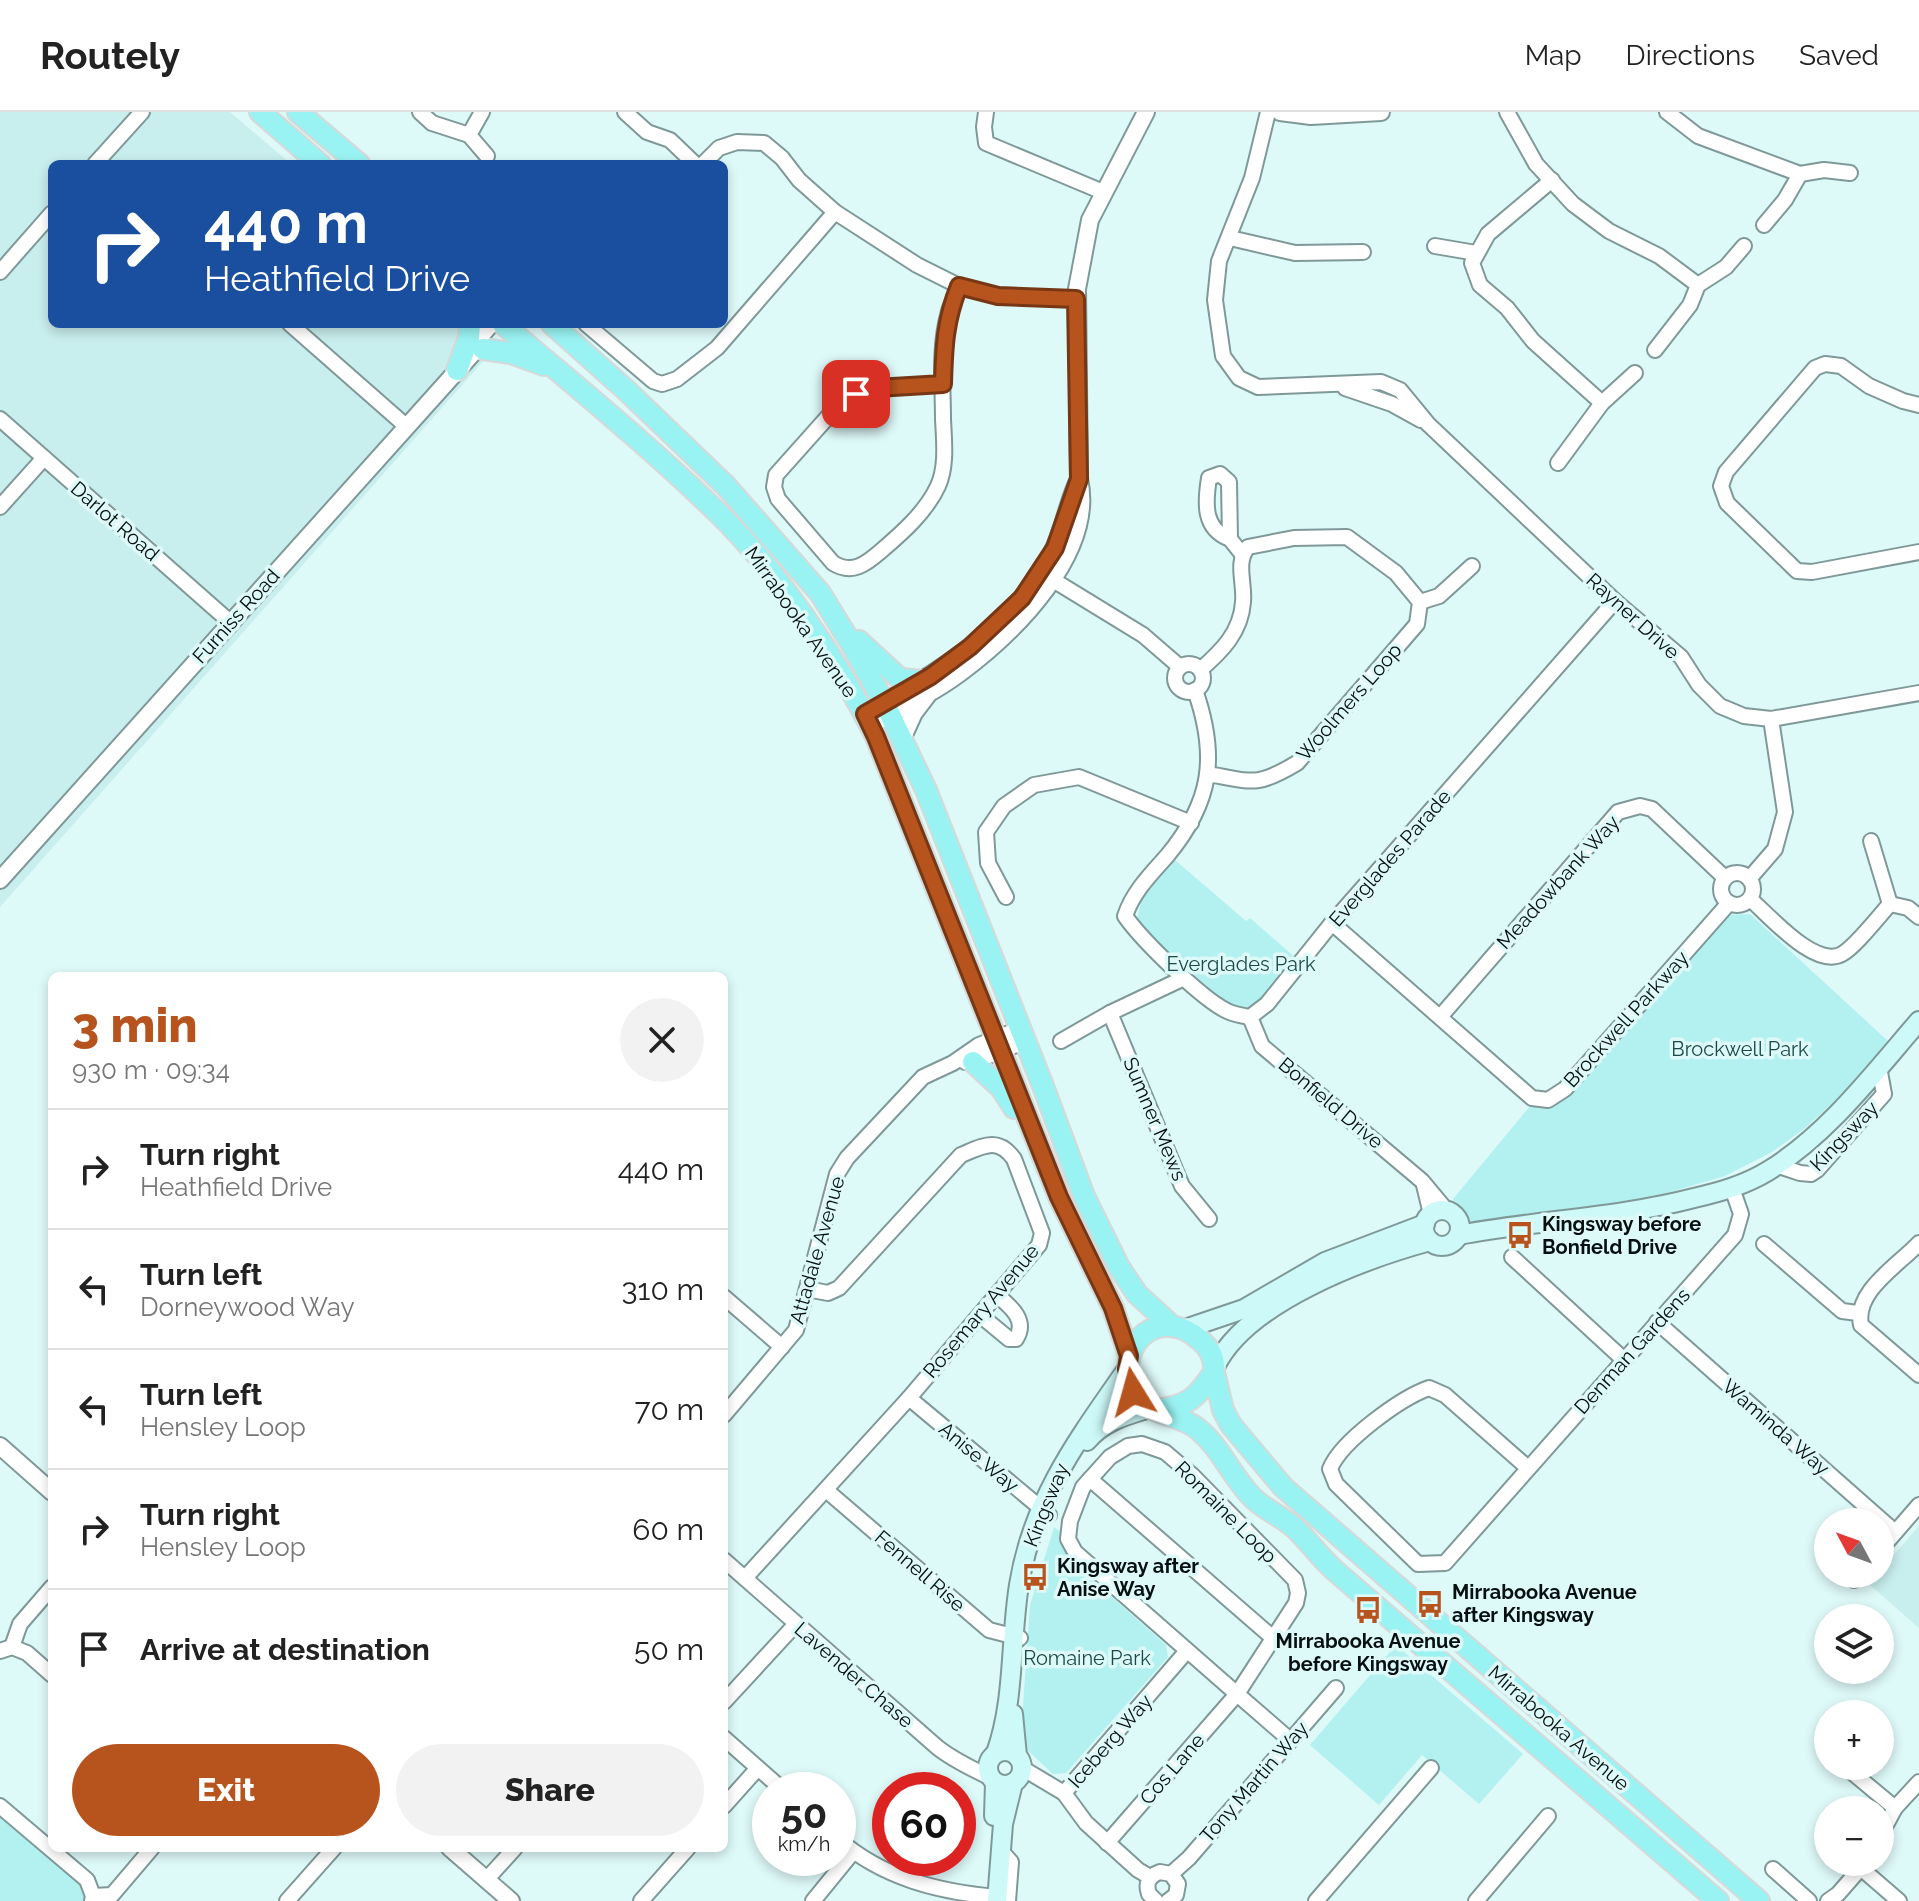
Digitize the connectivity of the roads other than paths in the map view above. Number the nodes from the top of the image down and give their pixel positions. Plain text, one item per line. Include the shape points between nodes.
1 (260, 112) edge
2 (298, 112) edge
3 (420, 112) edge
4 (482, 112) edge
5 (625, 112) edge
6 (986, 112) edge
7 (1146, 112) edge
8 (1268, 112) edge
9 (1280, 112) edge
10 (1507, 112) edge
11 (1667, 112) edge
12 (1375, 113) edge
13 (136, 114) edge
14 (469, 135) junction
15 (487, 156) dead end
16 (102, 160) edge
17 (315, 160) edge
18 (354, 160) edge
19 (691, 160) edge
20 (707, 160) edge
21 (1850, 173) dead end
22 (1800, 174) junction
23 (1552, 180) junction
24 (1103, 192) junction
25 (835, 212) junction
26 (48, 218) edge
27 (1764, 225) dead end
28 (1230, 238) junction
29 (1435, 246) dead end
30 (1744, 246) dead end
31 (1363, 252) dead end
32 (1476, 253) junction
33 (0, 272) edge
34 (1698, 285) junction
35 (959, 286) junction
36 (1076, 299) junction
37 (295, 328) edge
38 (470, 328) edge
39 (488, 328) edge
40 (500, 328) edge
41 (509, 328) edge
42 (556, 328) edge
43 (591, 328) edge
44 (1655, 350) dead end
45 (478, 351) junction
46 (556, 369) junction
47 (457, 370) junction
48 (1635, 373) dead end
49 (943, 384) junction
50 (1602, 403) junction
51 (1919, 405) edge
52 (0, 419) edge
53 (406, 426) junction
54 (44, 458) junction
55 (1558, 463) dead end
56 (0, 507) edge
57 (1230, 539) dead end
58 (1919, 552) edge
59 (1242, 554) junction
60 (1472, 566) dead end
61 (1046, 576) junction
62 (1615, 601) junction
63 (1420, 602) junction
64 (836, 619) junction
65 (230, 622) junction
66 (1180, 667) junction
67 (1200, 670) junction
68 (926, 686) junction
69 (1195, 690) junction
70 (1919, 693) edge
71 (887, 708) junction
72 (1771, 719) junction
73 (868, 720) junction
74 (902, 739) junction
75 (1208, 774) junction
76 (1191, 823) junction
77 (1871, 841) dead end
78 (1725, 878) junction
79 (1749, 879) junction
80 (0, 880) edge
81 (1006, 897) dead end
82 (1750, 899) junction
83 (1729, 903) junction
84 (1890, 904) junction
85 (1919, 917) edge
86 (1332, 923) junction
87 (1184, 978) junction
88 (1110, 1013) junction
89 (1250, 1017) junction
90 (1440, 1017) junction
91 (1919, 1021) edge
92 (1022, 1036) junction
93 (1061, 1041) dead end
94 (999, 1044) junction
95 (963, 1062) junction
96 (1879, 1067) junction
97 (1041, 1152) junction
98 (1776, 1165) junction
99 (1732, 1188) junction
100 (1209, 1219) dead end
101 (1442, 1224) junction
102 (1919, 1243) edge
103 (1764, 1244) dead end
104 (1512, 1257) dead end
105 (807, 1289) junction
106 (997, 1295) junction
107 (728, 1300) edge
108 (1858, 1313) junction
109 (980, 1315) junction
110 (1657, 1322) junction
111 (1179, 1327) junction
112 (782, 1347) junction
113 (1623, 1359) junction
114 (1128, 1362) junction
115 (1214, 1369) junction
116 (1919, 1375) edge
117 (909, 1398) junction
118 (1153, 1409) junction
119 (728, 1410) edge
120 (0, 1446) edge
121 (1528, 1468) junction
122 (1090, 1479) junction
123 (48, 1488) edge
124 (826, 1490) junction
125 (1919, 1505) edge
126 (1045, 1512) junction
127 (1895, 1532) joint
128 (728, 1563) edge
129 (745, 1578) junction
130 (48, 1592) edge
131 (795, 1625) junction
132 (1016, 1637) junction
133 (1273, 1638) junction
134 (6, 1649) edge
135 (1186, 1652) junction
136 (48, 1671) edge
137 (1336, 1688) dead end
138 (1237, 1694) junction
139 (728, 1698) edge
140 (1290, 1740) junction
141 (728, 1742) edge
142 (993, 1755) junction
143 (968, 1764) junction
144 (758, 1768) junction
145 (1431, 1768) dead end
146 (763, 1772) edge
147 (1009, 1774) junction
148 (1861, 1780) edge
149 (1919, 1782) edge
150 (1064, 1793) junction
151 (728, 1802) edge
152 (0, 1806) edge
153 (1895, 1808) joint
154 (1548, 1816) dead end
155 (1107, 1843) junction
156 (48, 1847) edge
157 (54, 1852) edge
158 (149, 1852) edge
159 (330, 1852) edge
160 (454, 1852) edge
161 (511, 1852) edge
162 (684, 1852) edge
163 (856, 1854) edge
164 (1773, 1869) dead end
165 (1171, 1874) junction
166 (833, 1876) edge
167 (1854, 1876) edge
168 (1875, 1876) edge
169 (1150, 1877) junction
170 (486, 1880) junction
171 (93, 1898) edge
172 (996, 1899) edge
173 (1176, 1899) edge
174 (1153, 1900) edge
175 (287, 1901) edge
176 (511, 1901) edge
177 (641, 1901) edge
178 (813, 1901) edge
179 (1316, 1901) edge
180 (1476, 1901) edge
181 (1718, 1901) edge
182 (1759, 1901) edge
183 (1809, 1901) edge
184 (1828, 1901) edge
185 (1899, 1901) edge

1 - 17 main road
2 - 18 main road
3 - 14 street via 432,123
4 - 14 street
5 - 19 street
6 - 24 street via 986,143
7 - 24 street
8 - 28 street, Rayner Drive
9 - 12 street
10 - 23 street via 1536,164
11 - 22 street via 1698,136
13 - 16 street
14 - 15 street
20 - 25 street via 719,148 737,142 764,143
21 - 22 street
22 - 27 street
23 - 32 street via 1488,234
23 - 34 street via 1609,231 1659,256
24 - 36 street via 1090,220
25 - 35 street
25 - 43 street via 717,348 677,379 653,381
26 - 33 street
28 - 31 street via 1295,253
28 - 62 street, Rayner Drive via 1219,261 1215,300 1223,356 1239,378 1258,387 1325,384 1368,395 1428,424
29 - 32 street
30 - 34 street via 1726,267
32 - 50 street via 1472,263 1480,285
34 - 44 street via 1690,305
35 - 36 street via 998,296
35 - 49 street via 948,314
36 - 61 street via 1079,479
37 - 53 street
38 - 47 main road
39 - 45 street, Furniss Road via 478,339
40 - 45 street, Furniss Road
41 - 46 main road, Mirrabooka Avenue
42 - 64 main road, Mirrabooka Avenue via 726,486 820,593
45 - 46 main road via 511,353
45 - 47 street, Furniss Road
46 - 73 main road, Mirrabooka Avenue via 716,510 746,543 785,592
47 - 53 street, Furniss Road
48 - 50 street
49 - 49 street via 944,463 930,500 860,566 833,563 778,499 776,475 834,410 856,394
50 - 55 street
51 - 58 street via 1869,386 1841,366 1815,368 1726,472 1721,486 1727,503 1797,571
52 - 54 street, Darlot Road
53 - 65 street, Furniss Road
54 - 56 street
54 - 65 street, Darlot Road
57 - 59 street
59 - 63 street via 1248,547 1294,538 1347,537 1396,573
59 - 67 street via 1240,619 1226,646
60 - 63 street via 1439,596
61 - 66 street via 1143,635
61 - 68 street
62 - 72 street, Rayner Drive via 1681,657 1720,706
62 - 86 street, Everglades Parade
63 - 75 street, Woolmers Loop via 1417,624 1297,763 1258,782
64 - 68 main road via 897,676
64 - 71 main road, Mirrabooka Avenue
65 - 80 street, Furniss Road
66 - 67 street via 1193,664
66 - 69 street via 1176,683 1182,690
67 - 69 street via 1203,678
68 - 71 street
68 - 74 street
69 - 75 street via 1207,731
70 - 72 street, Rayner Drive
71 - 73 street
71 - 74 main road, Mirrabooka Avenue
72 - 79 street via 1785,812 1775,849
73 - 94 main road, Mirrabooka Avenue
74 - 92 main road, Mirrabooka Avenue
75 - 76 street
76 - 81 street via 1079,777 1034,785 1004,806 986,832 988,863
76 - 87 street via 1131,898 1125,916
77 - 84 street
78 - 79 street via 1736,873
78 - 83 street via 1721,890
78 - 90 street, Meadowbank Way via 1652,809 1640,806 1618,812
79 - 82 street
82 - 83 street
82 - 84 street via 1814,955 1828,959 1843,954
83 - 90 street, Brockwell Parkway via 1565,1089 1548,1100 1532,1098
84 - 85 street
86 - 89 street, Everglades Parade via 1267,1004
86 - 90 street, Brockwell Parkway
87 - 88 street
87 - 89 street via 1229,1013
88 - 93 street
88 - 100 street, Sumner Mews via 1182,1186
89 - 101 street, Bonfield Drive via 1262,1046 1422,1181
91 - 96 main road, Kingsway
92 - 94 street, Attadale Avenue
92 - 111 main road, Mirrabooka Avenue via 1084,1196 1119,1267 1137,1294
94 - 95 street, Attadale Avenue
94 - 97 main road, Mirrabooka Avenue
95 - 97 main road via 1001,1088
95 - 105 street, Attadale Avenue via 932,1071 915,1085 847,1158 837,1174
96 - 98 main road, Kingsway via 1843,1108
96 - 98 street, Kingsway via 1884,1094 1817,1170 1800,1173
97 - 114 main road, Mirrabooka Avenue via 1113,1308
98 - 99 main road, Kingsway
99 - 101 main road, Kingsway via 1654,1209 1510,1229 1479,1221
99 - 110 street, Denman Gardens via 1741,1214 1735,1235
101 - 111 main road, Kingsway via 1325,1262 1244,1309
101 - 115 main road, Kingsway via 1278,1305 1238,1334
102 - 108 street via 1865,1297
103 - 108 street via 1842,1311
104 - 113 street
105 - 106 street, Rosemary Avenue via 828,1293 839,1288 955,1160 984,1145 998,1145 1014,1159 1042,1233 1039,1245
105 - 112 street, Attadale Avenue via 796,1330
106 - 109 street, Rosemary Avenue
106 - 109 street via 1020,1322 1016,1339
107 - 112 street
108 - 116 street via 1861,1325
109 - 117 street, Rosemary Avenue
110 - 113 street, Denman Gardens
110 - 127 street, Waminda Way
111 - 114 main road via 1157,1327 1145,1334
111 - 115 main road via 1209,1347
112 - 119 street, Attadale Avenue
113 - 121 street, Denman Gardens
114 - 118 main road via 1133,1392
114 - 126 main road, Kingsway via 1061,1465
115 - 118 main road via 1192,1400
115 - 182 main road, Mirrabooka Avenue via 1231,1425 1283,1487
117 - 124 street, Rosemary Avenue
117 - 126 street, Anise Way
118 - 126 main road, Kingsway via 1121,1417 1090,1437
118 - 181 main road, Mirrabooka Avenue via 1198,1429 1254,1499 1296,1529 1333,1569
120 - 123 street
121 - 121 street, Denman Gardens via 1445,1395 1429,1388 1353,1438 1330,1469 1336,1484 1418,1564 1445,1563
122 - 133 street
122 - 133 street, Romaine Loop via 1110,1457 1142,1444 1165,1452 1192,1475 1295,1580 1296,1603
122 - 135 street, Romaine Loop via 1070,1521 1068,1539 1075,1552
124 - 129 street, Rosemary Avenue
124 - 132 street, Fennell Rise via 989,1630
125 - 127 street
126 - 132 main road, Kingsway
128 - 129 street, Lavender Chase
129 - 131 street, Lavender Chase
130 - 134 street
131 - 139 street
131 - 143 street, Lavender Chase via 937,1747
132 - 142 main road, Kingsway via 1007,1713
132 - 147 main road, Kingsway
133 - 138 street, Romaine Loop
134 - 136 street via 27,1653
135 - 138 street, Romaine Loop
135 - 150 street, Iceberg Way
137 - 140 street, Tony Martin Way
138 - 140 street, Romaine Loop
138 - 155 street, Cos Lane
140 - 165 street, Tony Martin Way
141 - 144 street
142 - 143 street
142 - 147 main road, Kingsway via 987,1767
142 - 147 main road via 1007,1751
143 - 147 street, Lavender Chase
144 - 146 street
144 - 151 street
145 - 179 street
147 - 150 street, Lavender Chase
147 - 172 main road, Kingsway
147 - 172 main road, Kingsway
148 - 153 street
149 - 153 street
150 - 155 street
152 - 156 street
154 - 180 street
155 - 169 street
157 - 171 street via 87,1880
158 - 171 street via 112,1895
159 - 175 street
160 - 170 street
161 - 170 street
162 - 177 street
163 - 172 street via 898,1877
164 - 183 street
165 - 169 street
165 - 173 street via 1178,1884
166 - 178 street
167 - 184 street
168 - 185 street
169 - 174 street via 1147,1889
170 - 176 street

